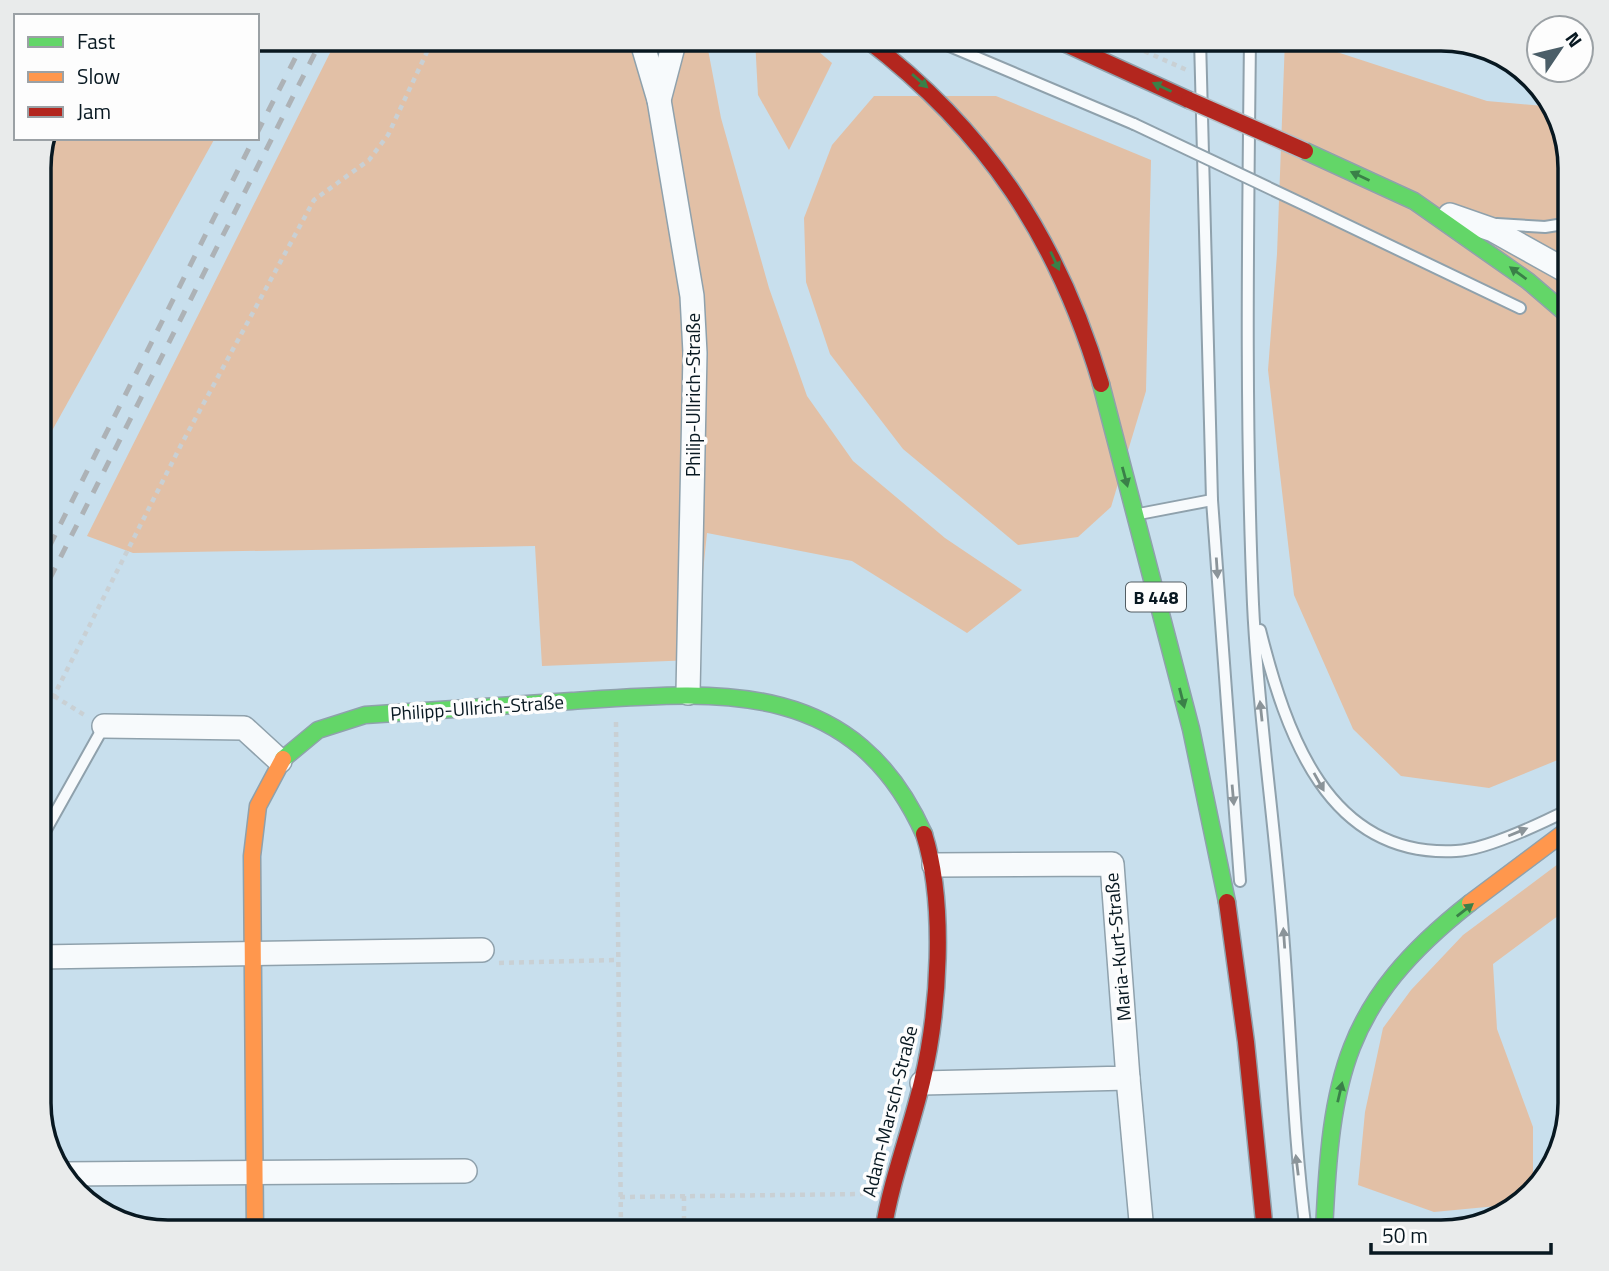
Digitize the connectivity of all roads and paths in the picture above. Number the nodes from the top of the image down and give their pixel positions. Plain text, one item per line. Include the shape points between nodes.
1 (427, 51) edge
2 (643, 51) edge
3 (672, 51) edge
4 (883, 51) edge
5 (963, 51) edge
6 (1083, 51) edge
7 (1200, 51) edge
8 (1250, 51) edge
9 (659, 100) junction
10 (1414, 201) junction
11 (1463, 219) junction
12 (1558, 224) edge
13 (1558, 266) edge
14 (1558, 307) edge
15 (1520, 308) dead end
16 (1212, 500) junction
17 (1135, 514) junction
18 (1253, 604) junction
19 (688, 693) junction
20 (54, 696) junction
21 (616, 697) junction
22 (51, 702) edge
23 (81, 713) dead end
24 (104, 726) joint
25 (280, 761) junction
26 (1558, 814) edge
27 (51, 821) edge
28 (1558, 837) edge
29 (934, 865) junction
30 (1241, 900) dead end
31 (1242, 913) dead end
32 (482, 950) joint
33 (253, 954) junction
34 (51, 957) edge
35 (617, 960) junction
36 (1244, 1029) junction
37 (1128, 1078) junction
38 (922, 1083) junction
39 (465, 1171) dead end
40 (75, 1174) edge
41 (255, 1175) junction
42 (888, 1193) junction
43 (684, 1196) junction
44 (621, 1197) junction
45 (255, 1220) edge
46 (621, 1220) edge
47 (684, 1220) edge
48 (885, 1220) edge
49 (1141, 1220) edge
50 (1264, 1220) edge
51 (1304, 1220) edge
52 (1325, 1220) edge

1 - 20 path via 388,135 369,160 314,200 175,457
2 - 9 street, Philip-Ullrich-Straße
3 - 9 street, Philip-Ullrich-Straße
4 -> 17 main road, B 448 via 955,114 1006,176 1053,256 1077,311
5 - 15 lane, bridge via 1134,124
10 -> 6 main road, bridge
7 - 16 lane
8 - 18 lane via 1247,294
9 - 19 street, Philip-Ullrich-Straße via 693,318
10 - 11 street
14 -> 10 main road
11 - 12 lane via 1528,227
11 - 13 street via 1493,230
16 - 17 lane
16 -> 30 lane
17 -> 36 main road, B 448 via 1206,797
18 -> 26 lane via 1272,678 1298,745 1325,793 1358,825 1404,848 1457,852
51 -> 18 lane
19 - 21 main road, Philipp-Ullrich-Straße
19 - 29 main road, Adam-Marsch-Straße via 778,705 813,715 849,735 905,794
20 - 22 path
20 - 23 path
21 - 25 main road, Philipp-Ullrich-Straße via 365,715 318,730
21 - 35 path
24 - 25 street via 244,728
24 - 27 lane
25 - 33 main road, Philipp-Ullrich-Straße via 258,806 252,856
52 -> 28 main road via 1338,1096 1361,1024 1376,997 1429,939
29 - 37 street, Maria-Kurt-Straße via 1112,864
29 - 38 main road, Adam-Marsch-Straße via 939,949
31 - 36 lane
32 - 33 street
32 - 35 path via 498,963
33 - 34 street
33 - 41 main road, Philipp-Ullrich-Straße
35 - 44 path
36 - 50 main road, B 448
37 - 38 street
37 - 49 street, Maria-Kurt-Straße
38 - 42 main road, Adam-Marsch-Straße
39 - 41 street
40 - 41 street
41 - 45 main road, Philipp-Ullrich-Straße
42 - 43 path
42 - 48 main road, Adam-Marsch-Straße
43 - 44 path
43 - 47 path
44 - 46 path

